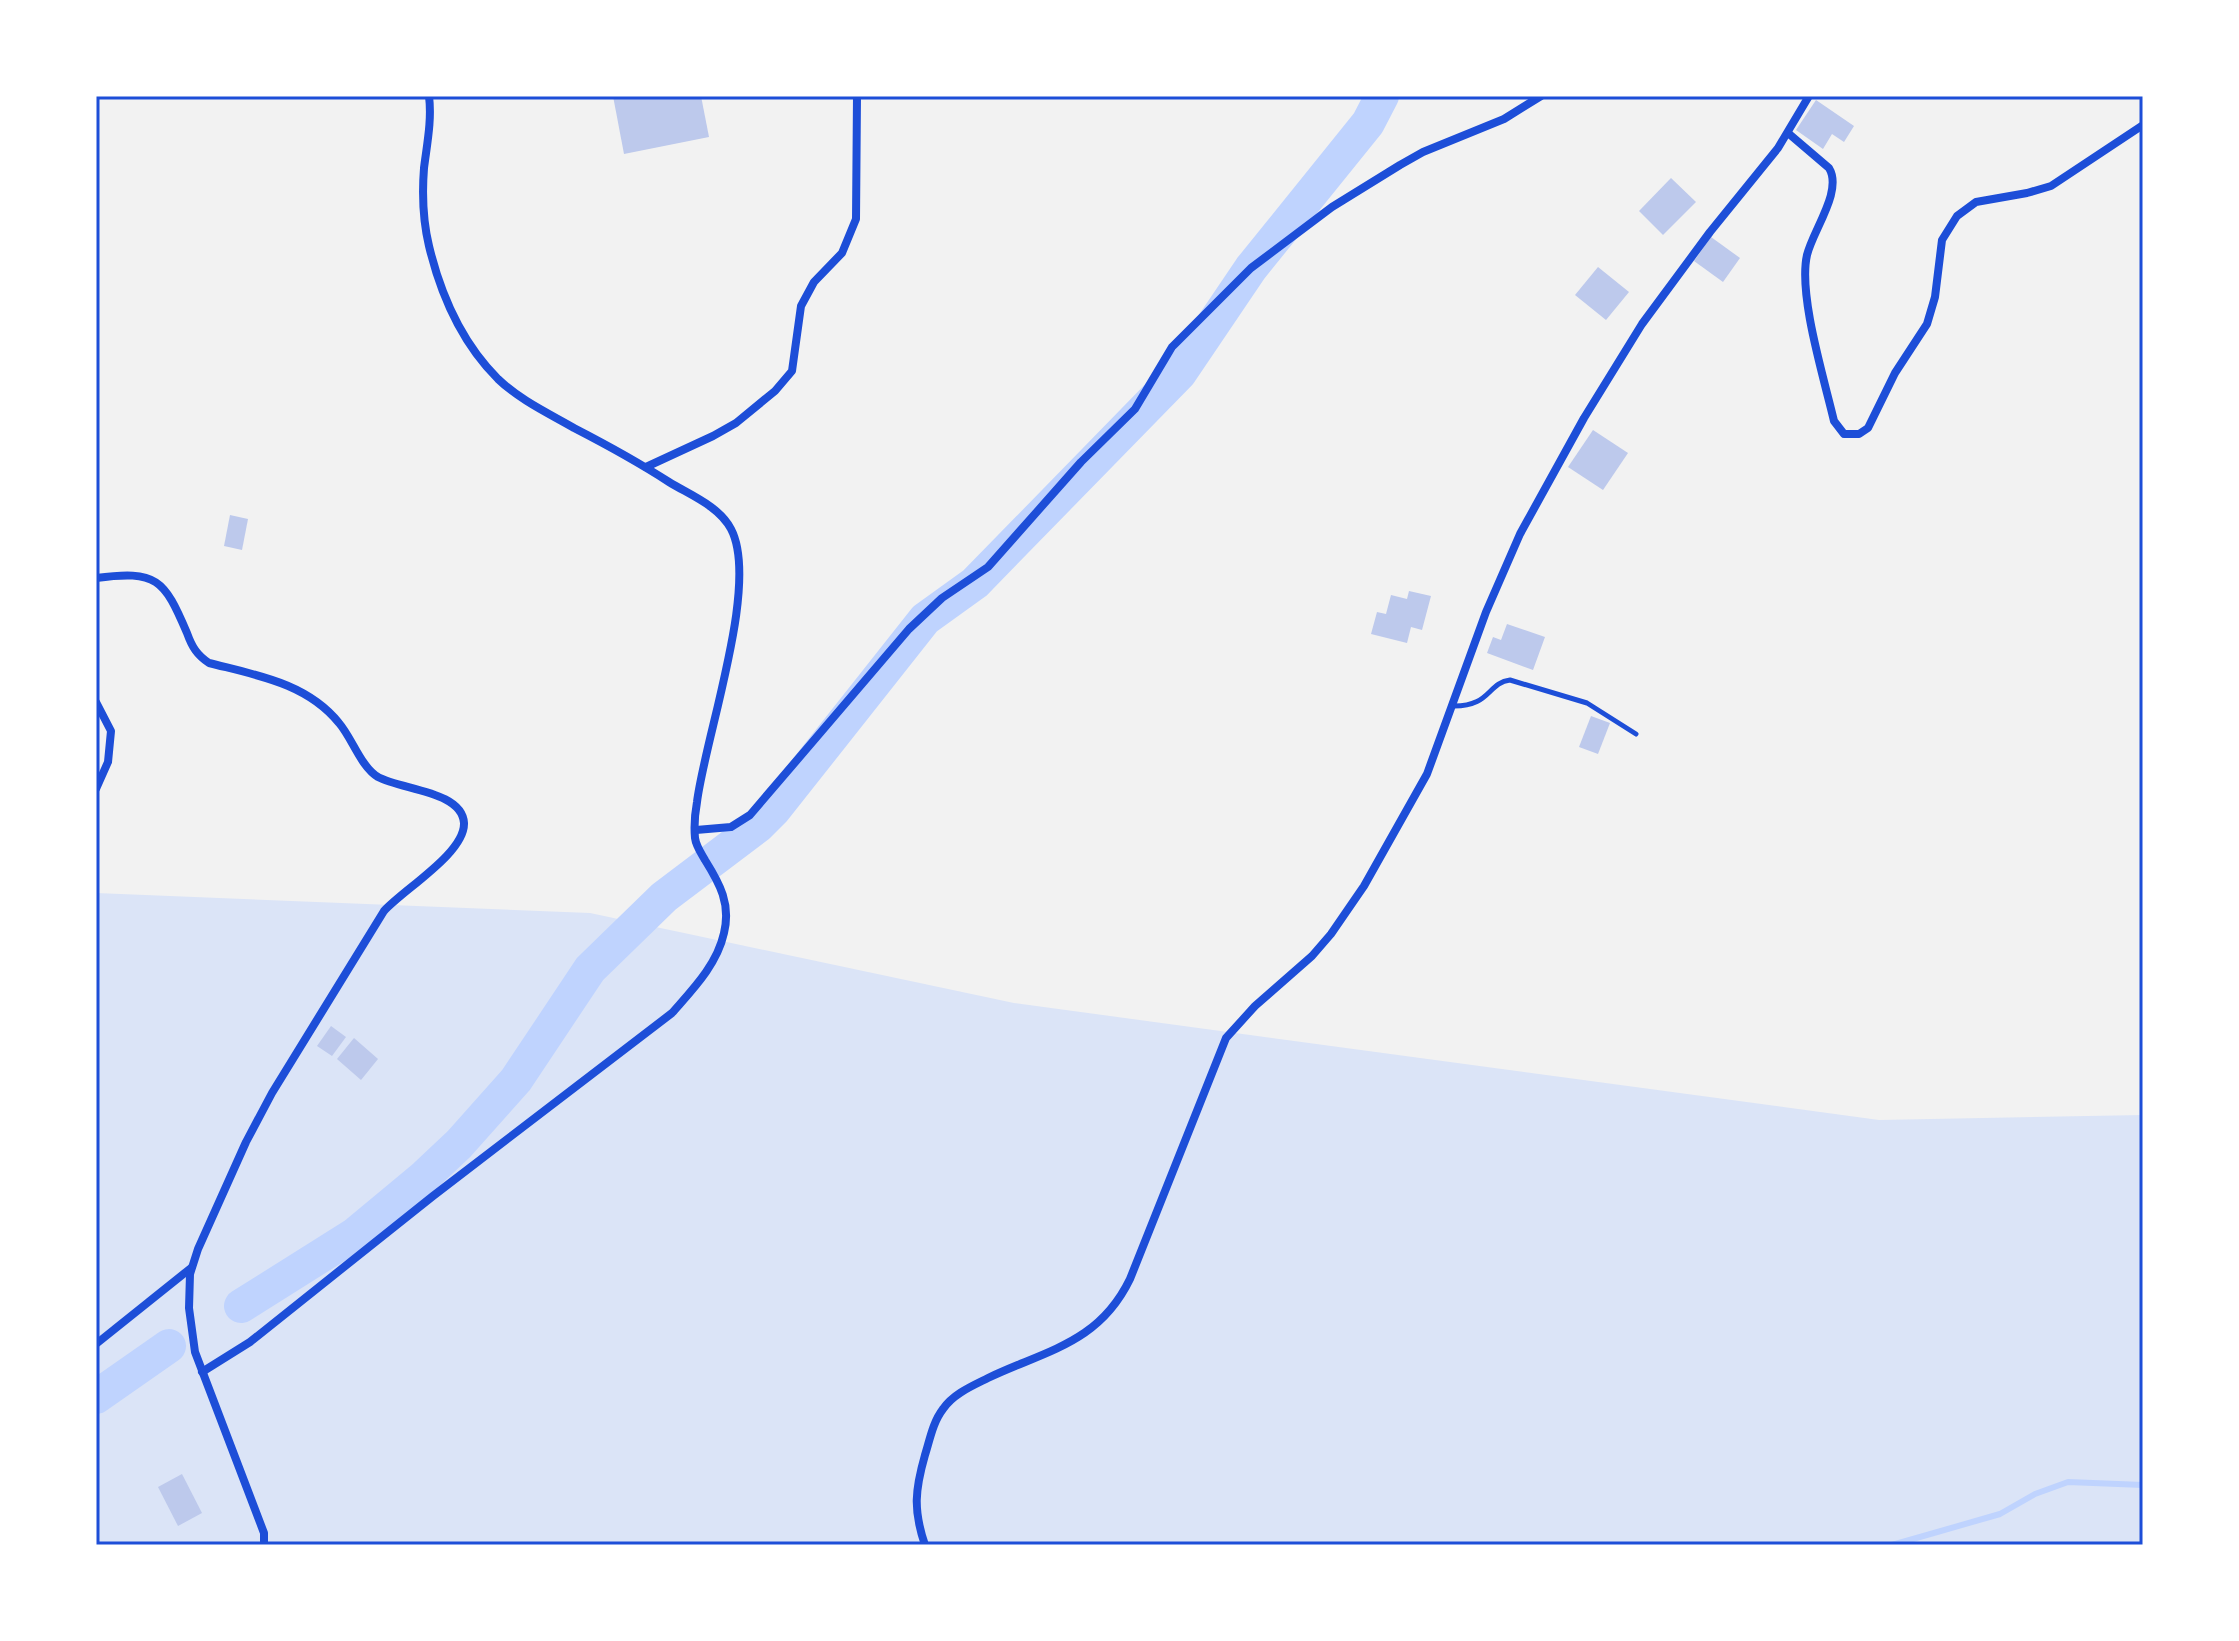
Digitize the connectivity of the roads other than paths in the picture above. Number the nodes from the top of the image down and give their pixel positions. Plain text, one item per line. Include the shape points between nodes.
1 (429, 96) edge
2 (857, 96) edge
3 (1541, 96) edge
4 (1809, 96) edge
5 (2143, 125) edge
6 (1788, 133) junction
7 (646, 467) junction
8 (96, 578) edge
9 (96, 702) edge
10 (1452, 706) junction
11 (1636, 734) dead end
12 (96, 789) edge
13 (696, 830) junction
14 (192, 1268) junction
15 (96, 1344) edge
16 (202, 1372) junction
17 (264, 1545) edge
18 (925, 1545) edge

1 - 7 street via 426,233 452,317 510,388
2 - 7 street via 856,219 842,253 814,282 801,306 792,371 736,423
3 - 13 street via 1504,119 1400,165 1332,207 1251,268 1172,347 1135,409 988,567 942,598 909,629 750,815 731,827
4 - 6 street
5 - 6 street via 2051,186 1976,202 1957,216 1942,240 1927,324 1868,428 1851,435 1834,421 1805,286 1807,257 1833,191 1833,175
6 - 10 street via 1642,324 1584,418 1520,534
7 - 13 street via 722,517 739,556 733,637 703,763
8 - 14 street via 133,575 153,580 172,597 201,658 308,694 333,715 372,773 448,799 458,806 464,824 450,853 384,911 272,1093
9 - 12 street via 111,731 108,762
10 - 11 lane via 1477,704 1510,680 1587,703
10 - 18 street via 1427,774 1347,912 1312,956 1226,1038 1130,1279 1111,1313 1059,1347 963,1391 936,1419 916,1494
13 - 16 street via 698,848 726,902 724,935 719,952 672,1013 250,1342
14 - 15 street
14 - 16 street via 195,1352
16 - 17 street via 264,1533

